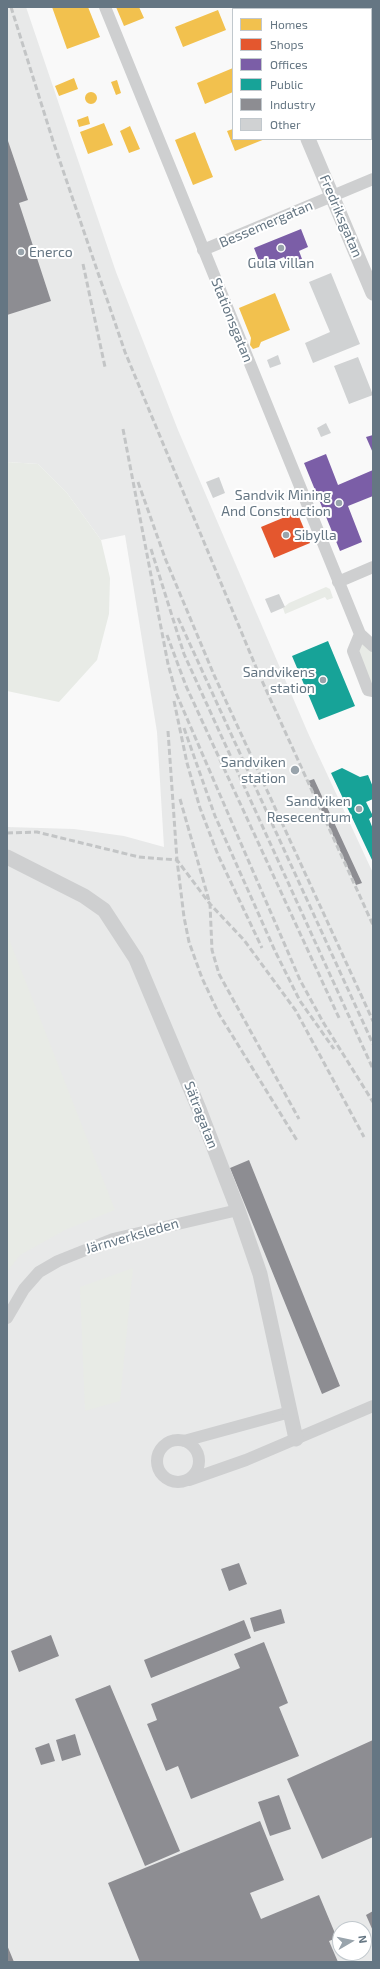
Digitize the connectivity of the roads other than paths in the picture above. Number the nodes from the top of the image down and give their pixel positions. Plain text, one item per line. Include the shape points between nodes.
1 (105, 7) edge
2 (308, 140) edge
3 (373, 179) edge
4 (332, 196) junction
5 (203, 250) junction
6 (373, 293) edge
7 (373, 567) edge
8 (338, 582) junction
9 (360, 634) junction
10 (373, 646) edge
11 (373, 692) edge
12 (7, 857) edge
13 (238, 1210) junction
14 (7, 1318) edge
15 (373, 1406) edge
16 (290, 1412) junction
17 (296, 1439) junction
18 (184, 1441) junction
19 (189, 1480) junction

1 - 5 street, Stationsgatan
2 - 4 street, Fredriksgatan
3 - 4 street, Bessemergatan
4 - 5 street, Bessemergatan
4 - 6 street, Fredriksgatan
5 - 8 street, Stationsgatan
7 - 8 street
8 - 9 street, Stationsgatan
9 - 10 street, Stationsgatan
9 - 11 street via 353,651 368,690
12 - 13 street, Sätragatan via 84,896 104,910 120,933 136,959 172,1041
13 - 14 street, Järnverksleden via 113,1239 58,1261 38,1272 24,1289
13 - 16 street, Sätragatan via 260,1274
15 - 17 street
16 - 17 street, Sätragatan
16 - 18 street
17 - 19 street
18 - 19 street via 195,1449 199,1462 198,1469
18 - 19 street via 172,1441 161,1448 156,1460 160,1473 170,1481

